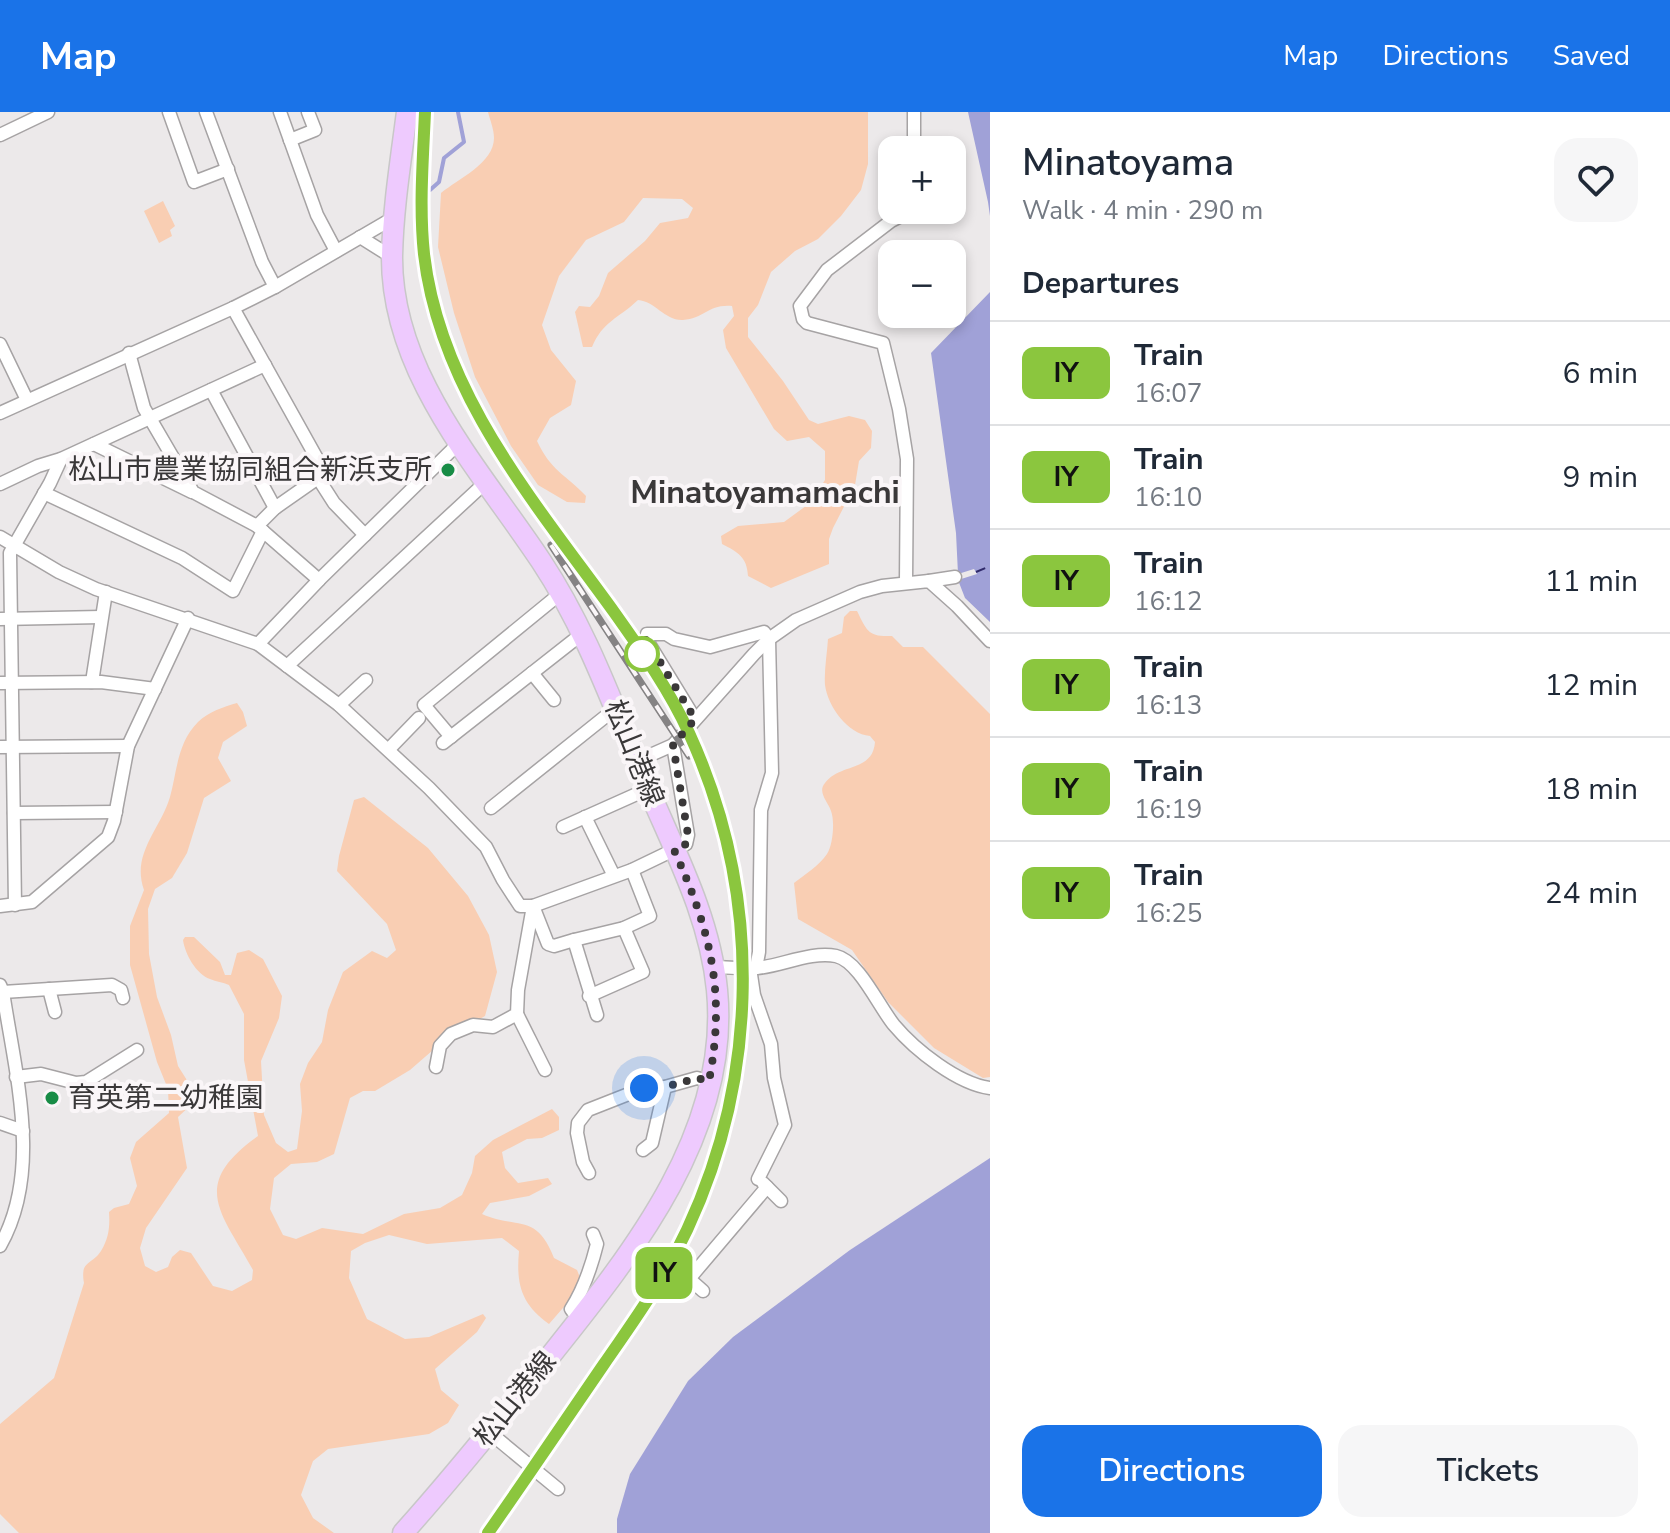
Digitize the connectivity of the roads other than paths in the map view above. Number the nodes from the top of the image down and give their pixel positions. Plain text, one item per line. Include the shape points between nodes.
1 (48, 112) edge
2 (169, 112) edge
3 (206, 112) edge
4 (280, 112) edge
5 (308, 112) edge
6 (407, 112) edge
7 (914, 112) edge
8 (0, 135) edge
9 (914, 136) edge
10 (290, 140) junction
11 (228, 169) junction
12 (395, 217) junction
13 (887, 224) edge
14 (360, 237) junction
15 (336, 251) junction
16 (392, 257) junction
17 (275, 287) junction
18 (233, 308) junction
19 (0, 345) edge
20 (129, 353) junction
21 (265, 365) junction
22 (211, 390) junction
23 (27, 400) junction
24 (0, 413) edge
25 (152, 418) junction
26 (459, 443) junction
27 (94, 444) junction
28 (61, 459) junction
29 (318, 478) junction
30 (486, 482) junction
31 (0, 484) edge
32 (193, 492) junction
33 (44, 493) junction
34 (275, 508) junction
35 (260, 529) junction
36 (365, 535) junction
37 (0, 537) edge
38 (8, 550) edge
39 (955, 577) dead end
40 (319, 580) junction
41 (929, 581) junction
42 (906, 582) junction
43 (106, 592) junction
44 (561, 593) junction
45 (101, 617) junction
46 (188, 618) junction
47 (6, 619) edge
48 (583, 633) junction
49 (769, 639) junction
50 (990, 641) edge
51 (258, 644) junction
52 (287, 666) junction
53 (532, 673) junction
54 (366, 680) dead end
55 (92, 682) junction
56 (6, 683) edge
57 (155, 689) junction
58 (554, 700) dead end
59 (339, 705) junction
60 (616, 708) junction
61 (419, 718) dead end
62 (695, 719) junction
63 (673, 745) junction
64 (128, 746) junction
65 (0, 747) edge
66 (14, 747) junction
67 (389, 749) junction
68 (637, 761) junction
69 (648, 789) junction
70 (491, 808) dead end
71 (116, 812) junction
72 (14, 813) junction
73 (585, 817) junction
74 (563, 827) dead end
75 (674, 850) junction
76 (632, 870) junction
77 (614, 876) junction
78 (15, 905) junction
79 (0, 906) edge
80 (533, 906) junction
81 (624, 928) junction
82 (574, 940) junction
83 (714, 967) junction
84 (753, 968) junction
85 (2, 989) edge
86 (49, 989) junction
87 (589, 996) junction
88 (123, 998) dead end
89 (55, 1012) dead end
90 (517, 1014) junction
91 (597, 1015) dead end
92 (137, 1050) dead end
93 (436, 1067) dead end
94 (545, 1070) dead end
95 (16, 1077) junction
96 (709, 1081) junction
97 (665, 1087) junction
98 (990, 1088) edge
99 (0, 1123) edge
100 (23, 1131) junction
101 (643, 1150) dead end
102 (589, 1173) dead end
103 (759, 1180) junction
104 (781, 1201) dead end
105 (593, 1234) dead end
106 (636, 1244) junction
107 (0, 1246) edge
108 (689, 1279) junction
109 (703, 1291) dead end
110 (579, 1320) junction
111 (489, 1432) junction
112 (558, 1489) dead end
113 (403, 1533) edge

1 - 8 street
2 - 11 street via 194,182
3 - 11 street
4 - 10 street
5 - 10 street via 315,130
6 - 12 main road, 松山港線
7 - 9 street
10 - 15 street
11 - 17 street
12 - 14 street
12 - 16 main road, 松山港線
13 - 42 street via 827,270 800,306 807,323 883,343 907,459
14 - 15 street
14 - 16 street
15 - 17 street
16 - 26 main road, 松山港線 via 413,355
17 - 18 street
18 - 20 street
18 - 21 street
19 - 23 street
20 - 23 street
20 - 25 street via 144,408
21 - 22 street
21 - 29 street via 325,473
22 - 25 street
22 - 34 street
23 - 24 street
25 - 27 street
25 - 32 street
26 - 30 main road, 松山港線
26 - 36 street
27 - 28 street
27 - 32 street
28 - 31 street
28 - 33 street
29 - 34 street
29 - 36 street
30 - 44 main road, 松山港線
30 - 52 street
32 - 35 street
33 - 35 street via 182,558 233,591
33 - 38 street
34 - 35 street
35 - 40 street
36 - 40 street
37 - 38 street
38 - 43 street
38 - 47 street
39 - 41 street
40 - 51 street
41 - 42 street
41 - 50 street
42 - 49 street via 860,592 796,620
43 - 45 street
43 - 46 street
44 - 48 main road, 松山港線
44 - 53 street via 424,705 447,740
45 - 47 street
45 - 55 street
46 - 51 street
46 - 57 street
47 - 56 street
48 - 53 street
48 - 60 main road, 松山港線
49 - 62 street
49 - 62 street via 764,632 710,647 647,634
49 - 84 street via 772,773 761,810 759,952
51 - 52 street
52 - 59 street
53 - 58 street
54 - 59 street
55 - 56 street
55 - 57 street
56 - 66 street
57 - 64 street
59 - 67 street
60 - 68 main road, 松山港線
60 - 70 street
61 - 67 street
62 - 63 street
63 - 68 street
63 - 75 street via 688,835 686,844
64 - 66 street
64 - 71 street
65 - 66 street
66 - 72 street
67 - 80 street via 486,847 520,906
68 - 69 main road, 松山港線
69 - 73 street
69 - 75 main road, 松山港線
71 - 72 street
71 - 78 street via 108,837 32,902
72 - 78 street
73 - 74 street
73 - 77 street
75 - 76 street
75 - 83 main road, 松山港線 via 695,898
76 - 77 street
76 - 81 street via 650,916
77 - 80 street
78 - 79 street
80 - 82 street via 548,944
80 - 90 street
81 - 82 street
81 - 87 street via 643,972
82 - 87 street
83 - 84 street
83 - 96 main road, 松山港線 via 718,1014
84 - 98 street via 836,956 850,964 908,1040 960,1079
84 - 103 street via 754,995 771,1044 785,1125
85 - 86 street
85 - 95 street
86 - 88 street via 112,985
86 - 89 street
87 - 91 street
90 - 93 street via 493,1027 473,1025 451,1034 440,1046
90 - 94 street
92 - 95 street via 86,1082 41,1074
95 - 100 street
96 - 97 street via 697,1078
96 - 106 main road, 松山港線 via 685,1155
97 - 101 street via 652,1143
97 - 102 street via 644,1088 588,1110 577,1133
99 - 100 street
100 - 107 street via 17,1199
103 - 104 street
103 - 108 street
105 - 110 street via 597,1244 586,1286 571,1309
106 - 108 street
106 - 110 main road, 松山港線
108 - 109 street
110 - 111 main road, 松山港線
111 - 112 street
111 - 113 main road, 松山港線

